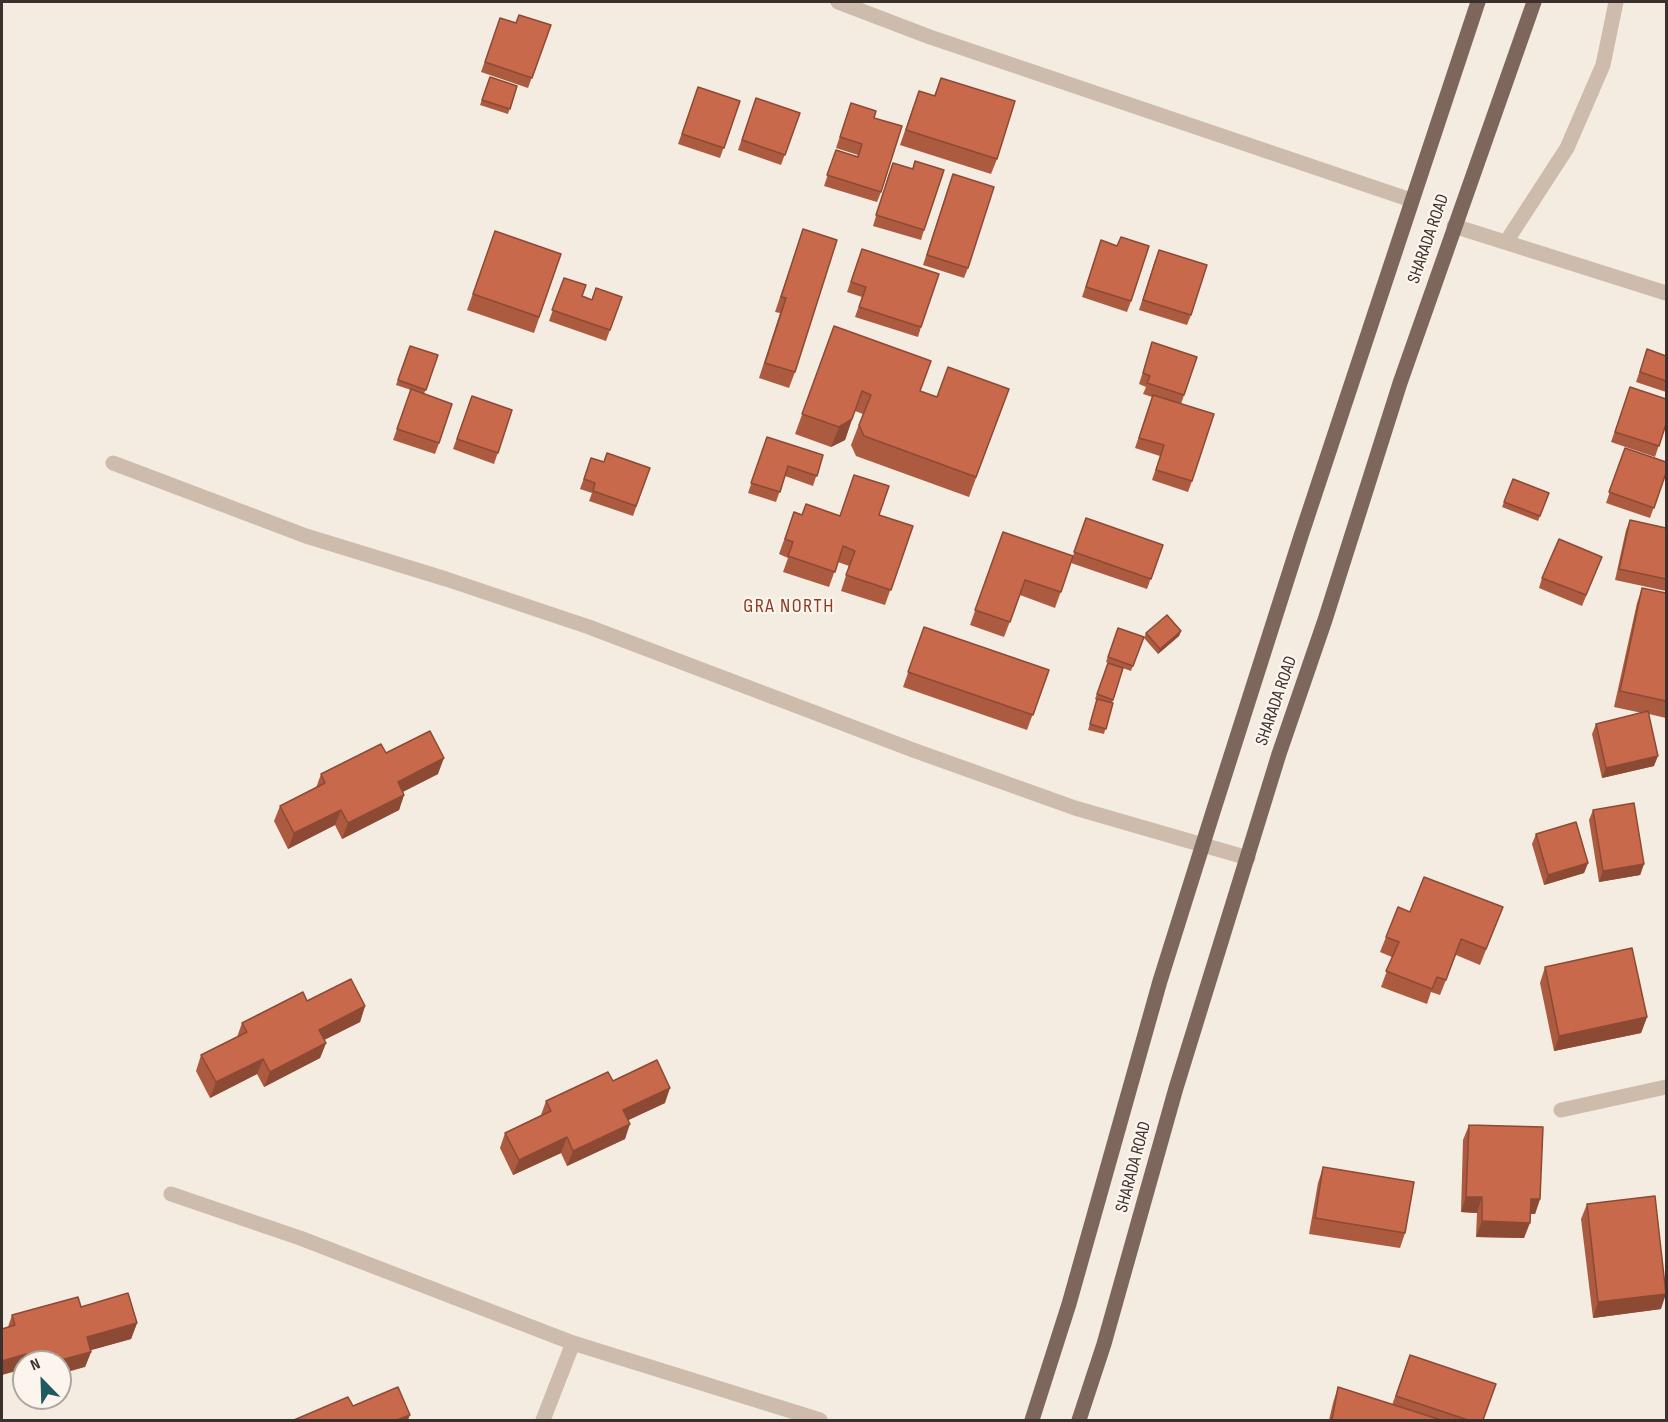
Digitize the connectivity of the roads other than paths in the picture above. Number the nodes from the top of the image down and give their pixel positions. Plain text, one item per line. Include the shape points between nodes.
1 (838, 2) edge
2 (1478, 2) edge
3 (1534, 2) edge
4 (1616, 2) edge
5 (1411, 200) junction
6 (1454, 226) junction
7 (1506, 242) junction
8 (1666, 293) edge
9 (113, 463) dead end
10 (1204, 844) junction
11 (1248, 858) junction
12 (1666, 1087) edge
13 (1561, 1110) dead end
14 (171, 1194) dead end
15 (573, 1342) junction
16 (543, 1420) edge
17 (820, 1420) edge
18 (1032, 1420) edge
19 (1079, 1420) edge

1 - 5 street via 930,37
2 - 5 main road
3 - 6 main road, SHARADA ROAD
4 - 7 street via 1603,64 1567,148
5 - 10 main road
6 - 7 street
6 - 11 main road, SHARADA ROAD
7 - 8 street
9 - 10 street via 306,536 589,627 1075,808
10 - 11 street
10 - 18 main road
11 - 19 main road, SHARADA ROAD
12 - 13 street
14 - 15 street via 300,1238
15 - 16 street
15 - 17 street

